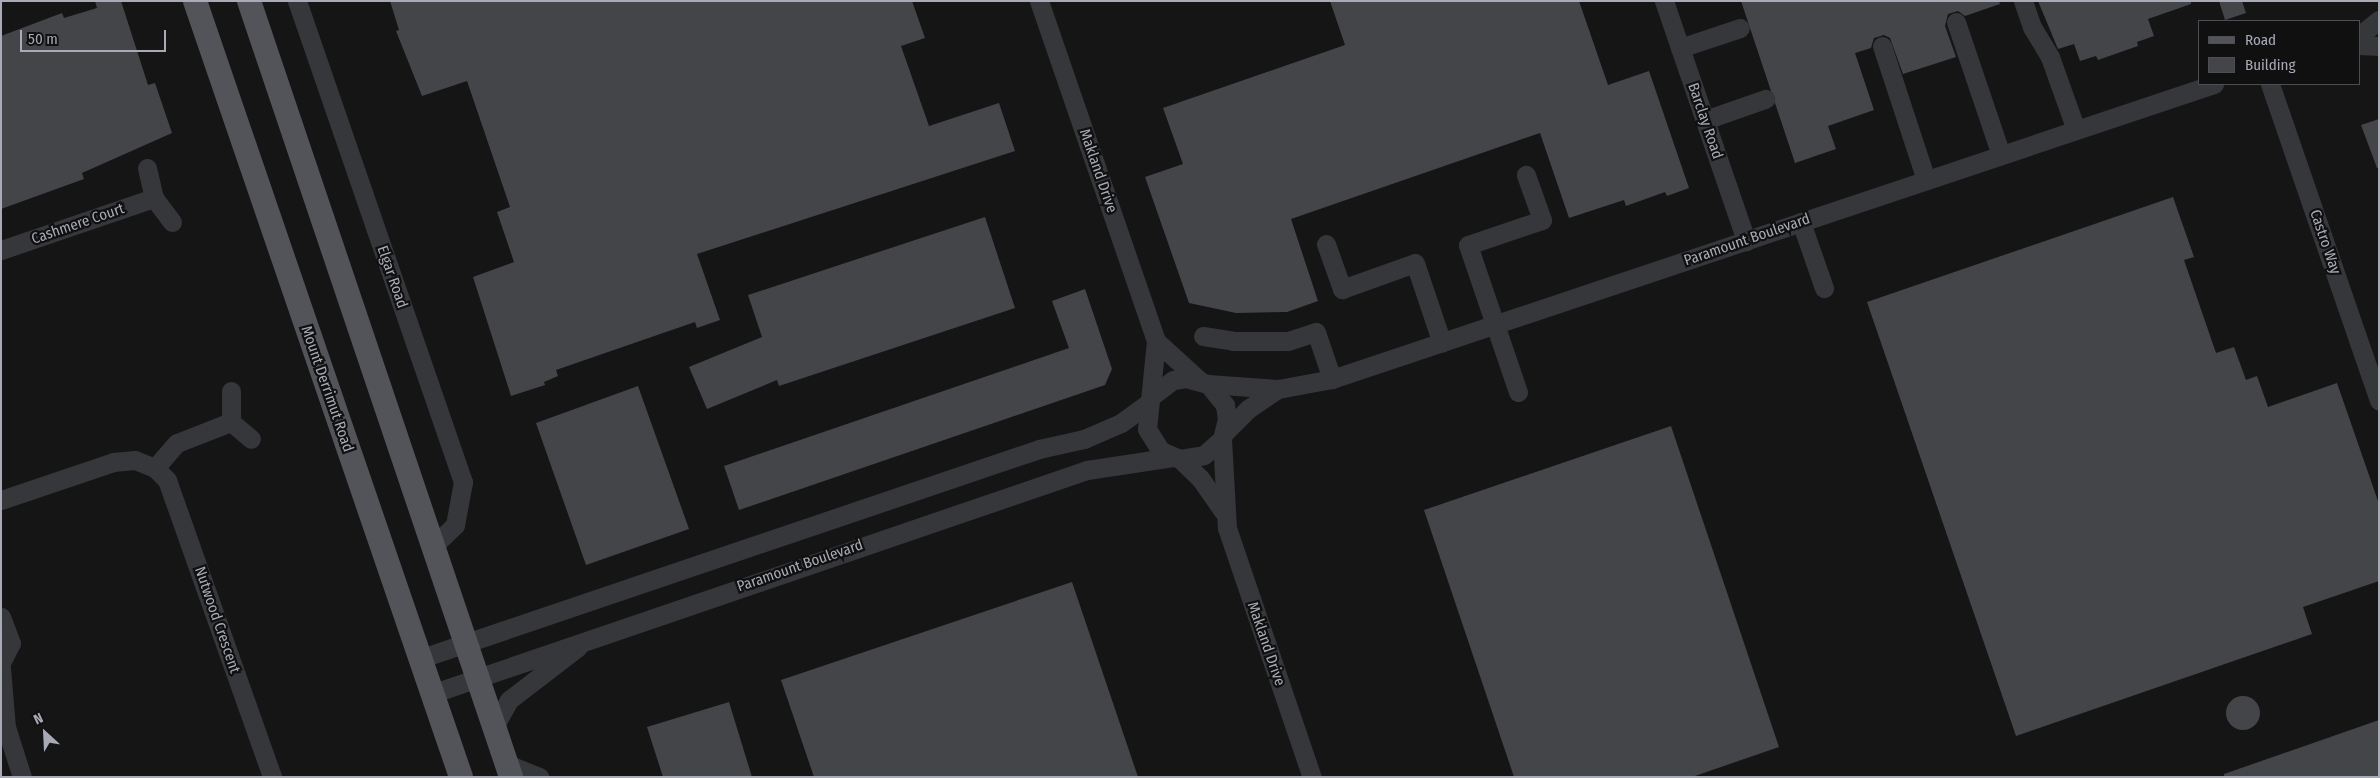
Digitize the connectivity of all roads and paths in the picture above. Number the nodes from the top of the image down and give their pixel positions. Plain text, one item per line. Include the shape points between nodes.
1 (195, 1) edge
2 (249, 1) edge
3 (297, 1) edge
4 (1039, 1) edge
5 (1664, 1) edge
6 (2023, 1) edge
7 (2379, 20) edge
8 (1956, 22) dead end
9 (1740, 28) dead end
10 (2360, 35) edge
11 (2360, 45) edge
12 (1882, 46) dead end
13 (2379, 46) edge
14 (1680, 48) junction
15 (2211, 85) edge
16 (2270, 85) edge
17 (1765, 99) dead end
18 (1705, 120) junction
19 (2076, 130) junction
20 (2001, 155) junction
21 (147, 168) dead end
22 (1526, 175) dead end
23 (1926, 180) junction
24 (154, 198) junction
25 (172, 222) dead end
26 (1802, 222) junction
27 (1746, 241) junction
28 (1326, 244) dead end
29 (1, 250) edge
30 (1824, 288) dead end
31 (1495, 325) junction
32 (1202, 336) dead end
33 (1156, 341) junction
34 (1442, 342) junction
35 (1332, 379) junction
36 (1204, 382) junction
37 (1278, 389) junction
38 (230, 391) dead end
39 (1518, 392) dead end
40 (1150, 400) junction
41 (2379, 401) edge
42 (231, 422) junction
43 (1223, 435) junction
44 (251, 439) dead end
45 (1177, 458) junction
46 (155, 468) junction
47 (1, 500) edge
48 (1223, 511) junction
49 (433, 546) junction
50 (1, 617) edge
51 (591, 637) junction
52 (465, 642) junction
53 (419, 659) junction
54 (1, 663) edge
55 (1, 668) edge
56 (477, 676) junction
57 (431, 694) junction
58 (4, 723) edge
59 (494, 727) junction
60 (509, 770) edge
61 (22, 777) edge
62 (272, 777) edge
63 (461, 777) edge
64 (540, 777) edge
65 (1312, 777) edge

1 - 53 main road, Mount Derrimut Road
2 - 49 main road
3 - 49 street, Elgar Road via 463,482 454,525
4 - 33 street, Makland Drive
5 - 14 street, Barclay Road
6 - 19 street via 2032,27 2050,57
7 - 10 street
8 - 20 street
9 - 14 street
11 - 13 street
12 - 23 street
14 - 18 street, Barclay Road
15 - 19 street, Paramount Boulevard
16 - 41 street, Castro Way
17 - 18 street
18 - 27 street, Barclay Road
19 - 20 street, Paramount Boulevard
20 - 23 street, Paramount Boulevard
21 - 24 street
22 - 31 street via 1542,220 1468,245
23 - 26 street, Paramount Boulevard
24 - 25 street
24 - 29 street, Cashmere Court
26 - 27 street, Paramount Boulevard
26 - 30 street
27 - 31 street, Paramount Boulevard
28 - 34 street via 1342,289 1415,263
31 - 34 street, Paramount Boulevard
31 - 39 street
32 - 35 street via 1233,341 1288,342 1316,332
33 - 36 street, Makland Drive
33 - 40 street, Makland Drive
34 - 35 street, Paramount Boulevard
35 - 37 street, Paramount Boulevard
36 - 37 street, Paramount Boulevard
36 - 40 street via 1173,380
36 - 43 street via 1225,405
37 - 43 street, Paramount Boulevard via 1248,409
38 - 42 street
40 - 45 street via 1147,429 1161,451
40 - 52 street via 1121,423 1084,439 1040,448
42 - 44 street
42 - 46 street via 177,443
43 - 45 street via 1204,455
43 - 48 street, Makland Drive
45 - 48 street, Makland Drive via 1200,478
45 - 51 street, Paramount Boulevard via 1087,470
46 - 47 street via 135,460 113,462
46 - 62 street, Nutwood Crescent via 168,480 176,501
48 - 65 street, Makland Drive
49 - 52 main road
50 - 54 street via 11,643
51 - 56 street, Paramount Boulevard
51 - 59 street via 509,700
52 - 53 street
52 - 56 main road
53 - 57 main road, Mount Derrimut Road
55 - 58 street
56 - 57 street, Paramount Boulevard
56 - 59 main road
57 - 63 main road, Mount Derrimut Road
58 - 61 street
59 - 60 main road
60 - 64 street

